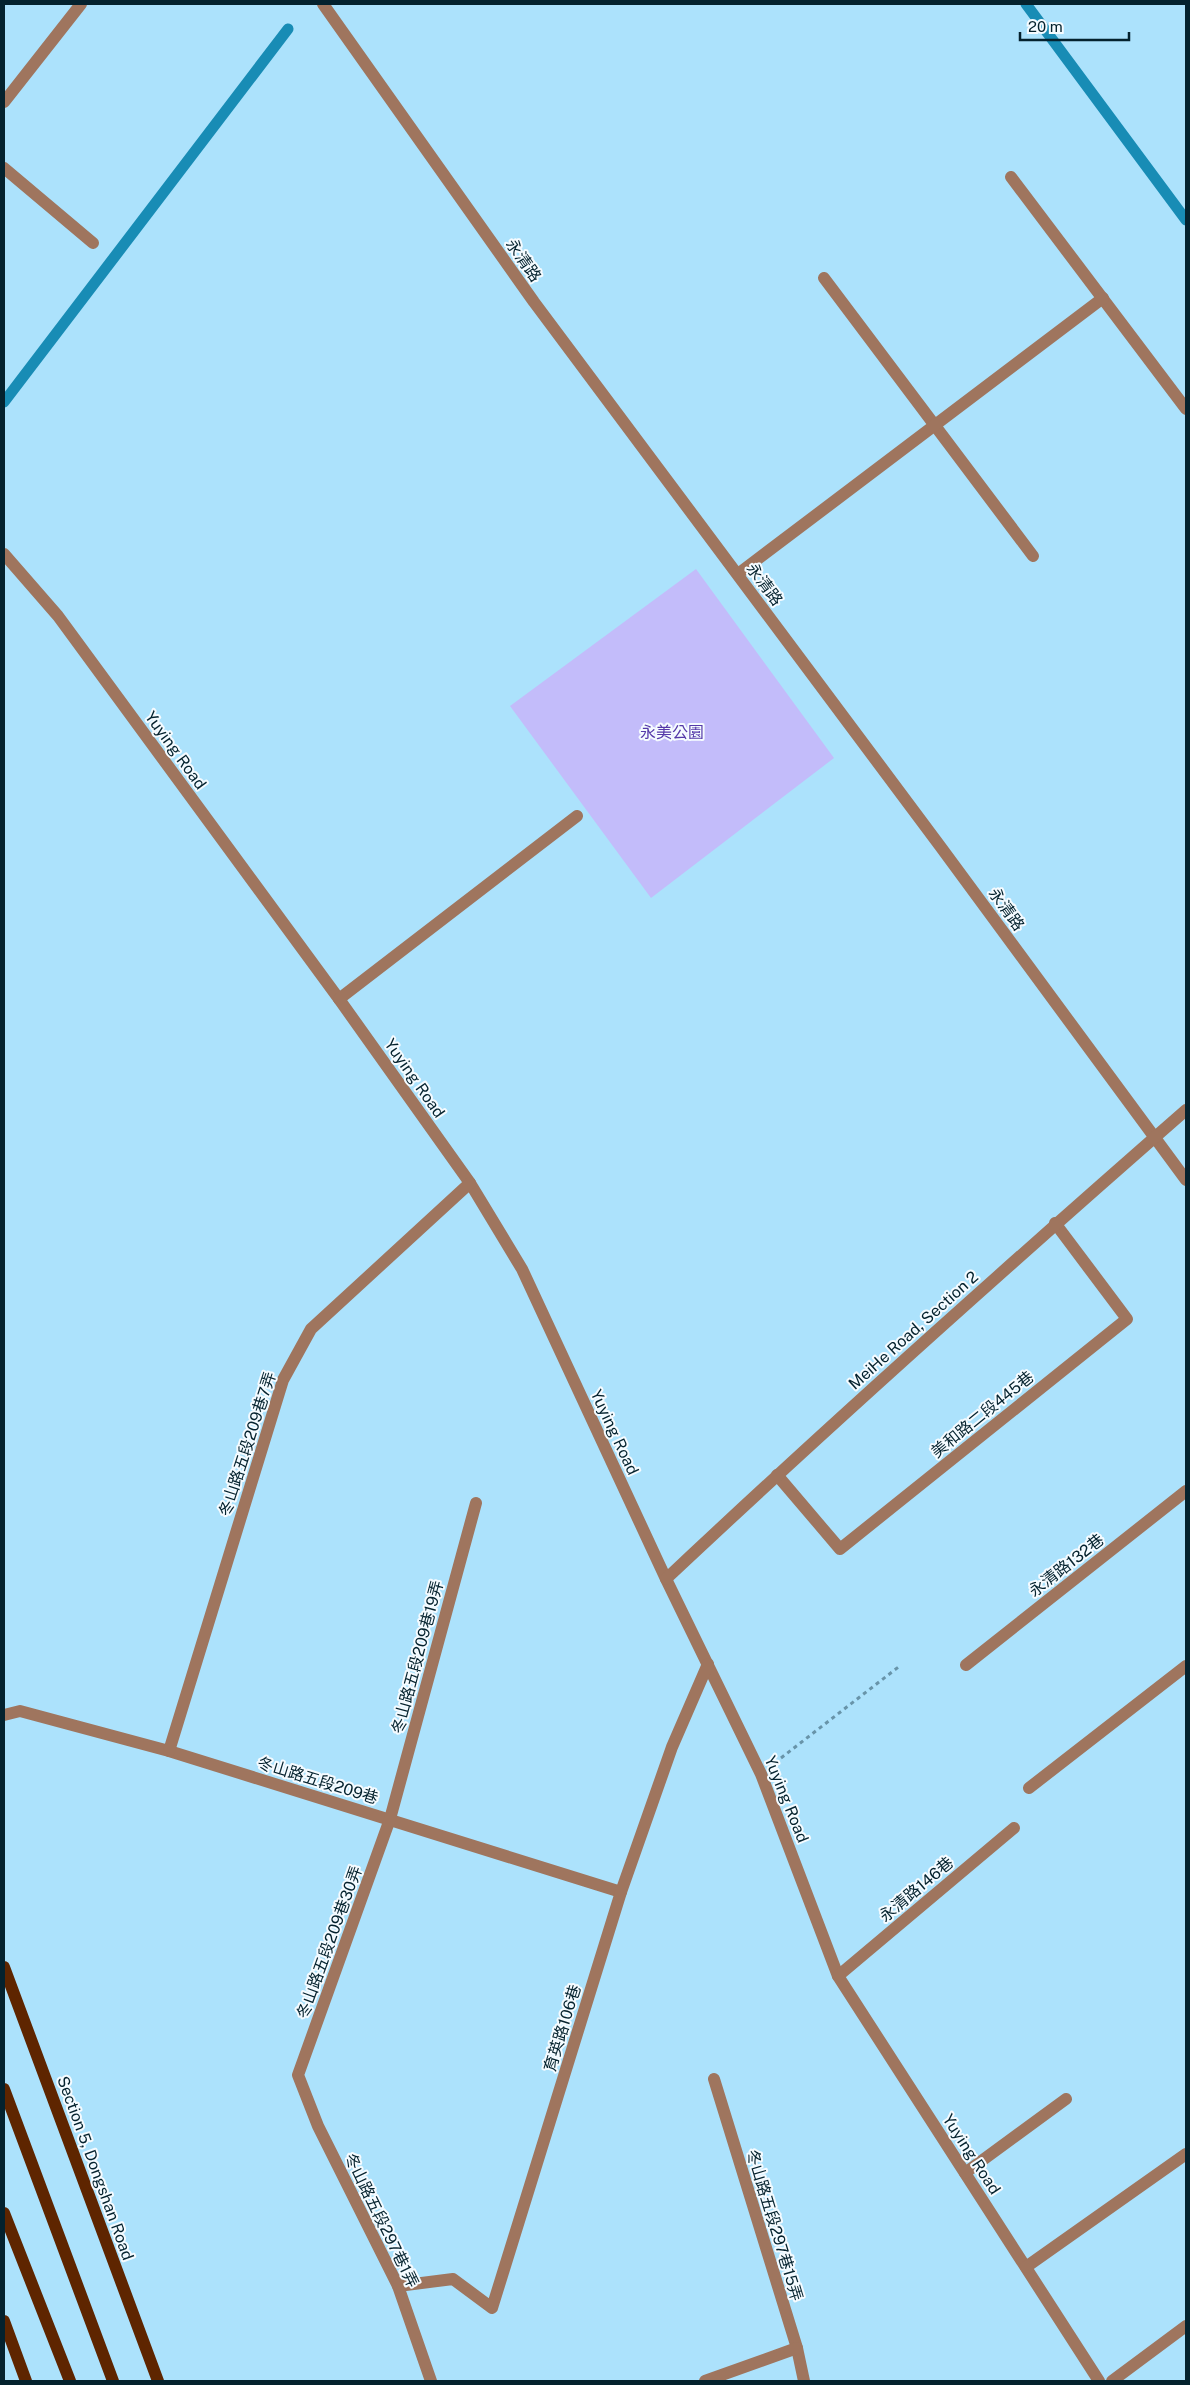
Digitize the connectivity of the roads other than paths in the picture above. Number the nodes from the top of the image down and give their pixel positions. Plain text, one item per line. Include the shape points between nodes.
1 (81, 4) edge
2 (323, 4) edge
3 (4, 102) edge
4 (4, 168) edge
5 (1011, 177) dead end
6 (93, 243) dead end
7 (824, 278) dead end
8 (1102, 298) junction
9 (1186, 409) edge
10 (935, 425) junction
11 (4, 554) edge
12 (1033, 556) dead end
13 (738, 574) junction
14 (578, 816) dead end
15 (339, 999) junction
16 (1186, 1110) edge
17 (1155, 1138) junction
18 (1186, 1180) edge
19 (470, 1183) junction
20 (1056, 1223) junction
21 (777, 1475) junction
22 (1186, 1491) edge
23 (476, 1503) dead end
24 (666, 1579) junction
25 (708, 1664) junction
26 (966, 1666) dead end
27 (1186, 1666) edge
28 (4, 1715) edge
29 (169, 1751) junction
30 (1029, 1788) dead end
31 (390, 1819) junction
32 (1014, 1828) dead end
33 (621, 1892) junction
34 (4, 1967) edge
35 (838, 1976) junction
36 (298, 2075) joint
37 (714, 2079) dead end
38 (4, 2089) edge
39 (1066, 2099) dead end
40 (1186, 2154) edge
41 (965, 2173) junction
42 (4, 2213) edge
43 (1026, 2267) junction
44 (398, 2286) junction
45 (4, 2321) edge
46 (1186, 2326) edge
47 (797, 2348) junction
48 (26, 2381) edge
49 (70, 2381) edge
50 (112, 2381) edge
51 (158, 2381) edge
52 (431, 2381) edge
53 (704, 2381) edge
54 (804, 2381) edge
55 (1099, 2381) edge
56 (1112, 2381) edge

1 - 3 street
2 - 13 street, 永清路 via 534,302
4 - 6 street
5 - 8 street
7 - 10 street
8 - 9 street
8 - 10 street
10 - 12 street
10 - 13 street
11 - 15 street, Yuying Road via 58,616
13 - 17 street, 永清路
14 - 15 street
15 - 19 street, Yuying Road
16 - 17 street, MeiHe Road, Section 2
17 - 18 street, 永清路
17 - 20 street, MeiHe Road, Section 2
19 - 24 street, Yuying Road via 522,1269
19 - 29 street, 冬山路五段209巷7弄 via 311,1329 283,1380
20 - 21 street, MeiHe Road, Section 2
20 - 21 street, 美和路二段445巷 via 1127,1319 840,1549
21 - 24 street, MeiHe Road, Section 2
22 - 26 street, 永清路132巷
23 - 31 street, 冬山路五段209巷19弄
24 - 25 street, Yuying Road
25 - 33 street, 育英路106巷 via 672,1747
25 - 35 street, Yuying Road via 761,1774
27 - 30 street
28 - 29 street, 冬山路五段209巷 via 20,1711
29 - 31 street, 冬山路五段209巷
31 - 33 street, 冬山路五段209巷
31 - 36 street, 冬山路五段209巷30弄
32 - 35 street, 永清路146巷
33 - 44 street, 育英路106巷 via 492,2308 453,2279
34 - 51 main road, Section 5, Dongshan Road
35 - 41 street, Yuying Road
36 - 44 street, 冬山路五段297巷1弄 via 318,2126
37 - 47 street, 冬山路五段297巷15弄
38 - 50 main road
39 - 41 street
40 - 43 street
41 - 43 street, Yuying Road
42 - 49 main road
43 - 55 street, Yuying Road
44 - 52 street, 冬山路五段297巷1弄
45 - 48 main road
46 - 56 street
47 - 53 street
47 - 54 street, 冬山路五段297巷15弄

